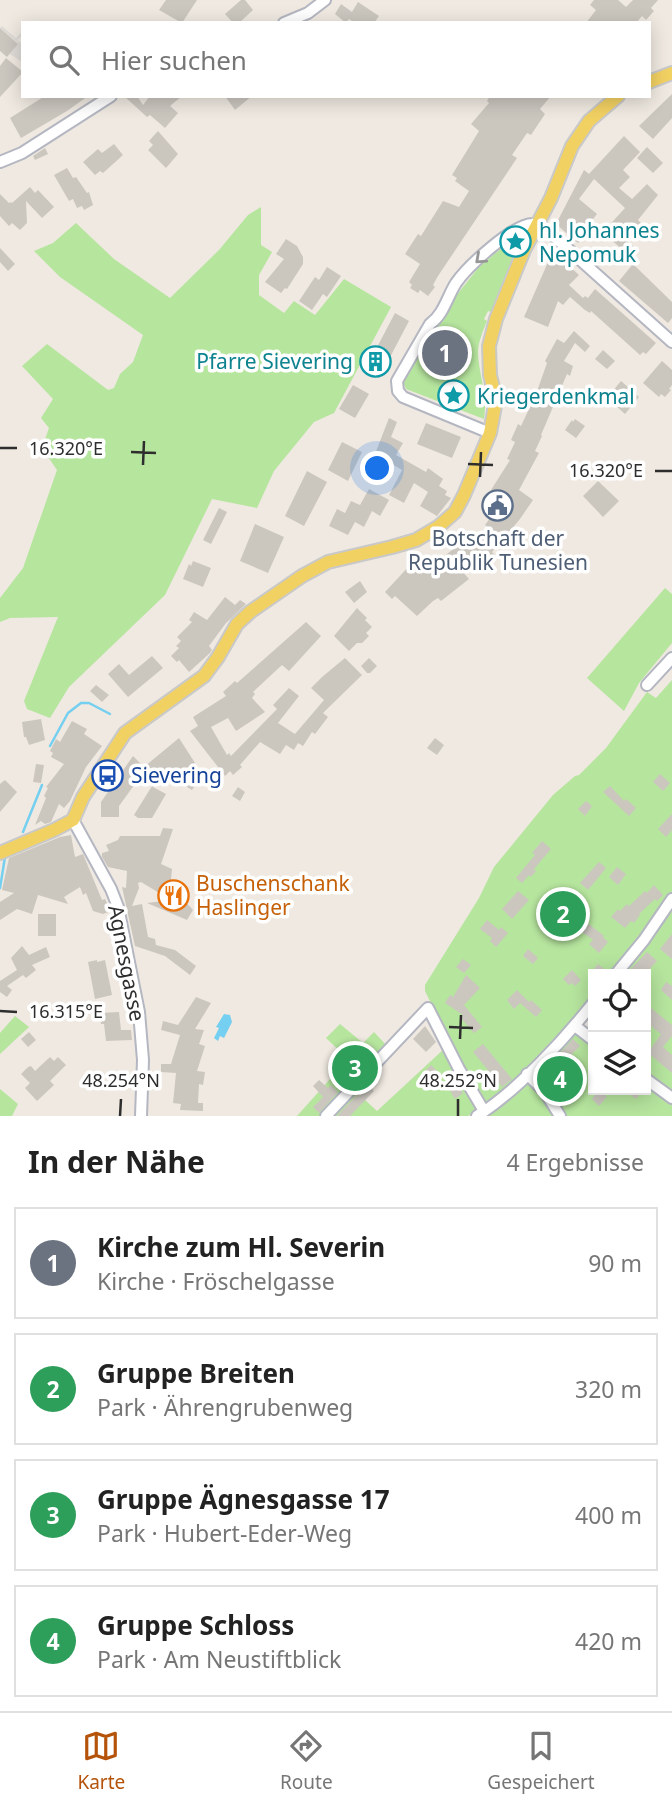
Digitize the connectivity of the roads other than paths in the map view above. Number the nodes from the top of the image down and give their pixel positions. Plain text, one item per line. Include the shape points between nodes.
1 (325, 0) edge
2 (289, 21) edge
3 (672, 73) edge
4 (651, 81) edge
5 (108, 98) edge
6 (615, 98) edge
7 (0, 162) edge
8 (536, 223) junction
9 (672, 342) edge
10 (490, 433) junction
11 (672, 658) edge
12 (647, 685) dead end
13 (73, 820) junction
14 (0, 853) edge
15 (672, 899) edge
16 (620, 969) edge
17 (588, 1009) edge
18 (575, 1026) junction
19 (588, 1036) edge
20 (527, 1074) junction
21 (651, 1083) edge
22 (672, 1098) edge
23 (480, 1114) edge
24 (141, 1116) edge
25 (326, 1116) edge
26 (560, 1116) edge

1 - 2 street
3 - 4 main road
5 - 7 street
6 - 8 main road via 580,131
8 - 9 street
8 - 10 main road via 489,346 496,400
8 -> 10 street via 515,229 457,282 397,381 403,397
10 - 13 main road via 455,512 415,540 328,562 250,612 237,624 204,676 125,733
11 - 12 street
13 - 14 main road
13 - 24 street, Agnesgasse via 118,907 139,1012 144,1060
15 - 16 street
17 - 18 street
18 - 19 street
18 - 20 street
20 - 23 street
20 - 26 street
21 - 22 street
23 - 25 street via 428,1008

